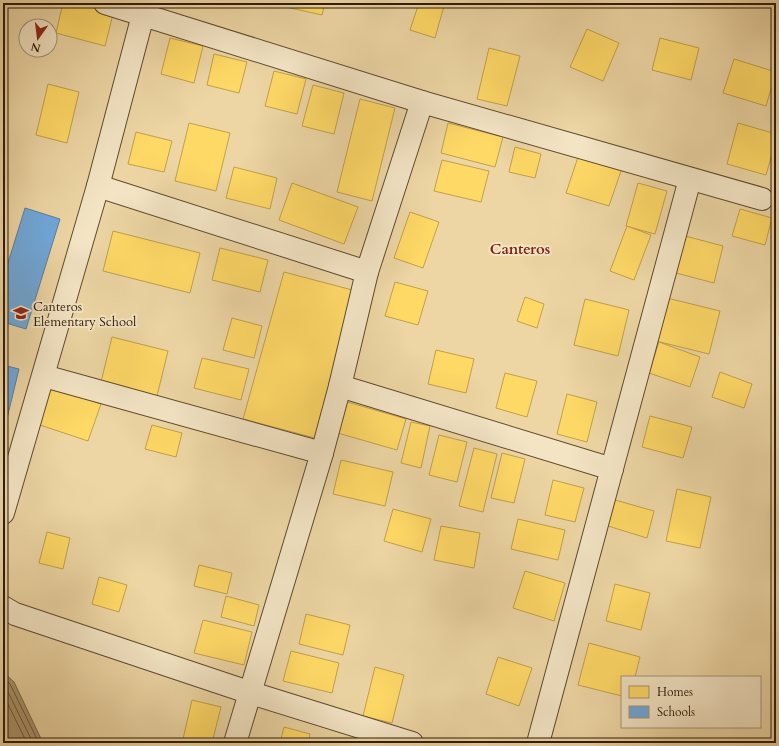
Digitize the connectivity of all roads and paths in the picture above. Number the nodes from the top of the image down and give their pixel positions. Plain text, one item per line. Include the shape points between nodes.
1 (105, 3) edge
2 (143, 14) junction
3 (422, 102) junction
4 (690, 179) junction
5 (98, 186) junction
6 (762, 199) dead end
7 (367, 272) junction
8 (44, 376) junction
9 (340, 386) junction
10 (322, 453) junction
11 (612, 469) junction
12 (3, 513) edge
13 (3, 607) edge
14 (251, 693) junction
15 (235, 743) edge
16 (412, 743) edge
17 (538, 743) edge

1 - 2 street
2 - 3 street
2 - 5 street
3 - 4 street
3 - 7 street
4 - 6 street
4 - 11 street
5 - 7 street
5 - 8 street
7 - 9 street
8 - 10 street
8 - 12 street
9 - 10 street
9 - 11 street
10 - 14 street
11 - 17 street
13 - 14 street via 15,614
14 - 15 street
14 - 16 street

